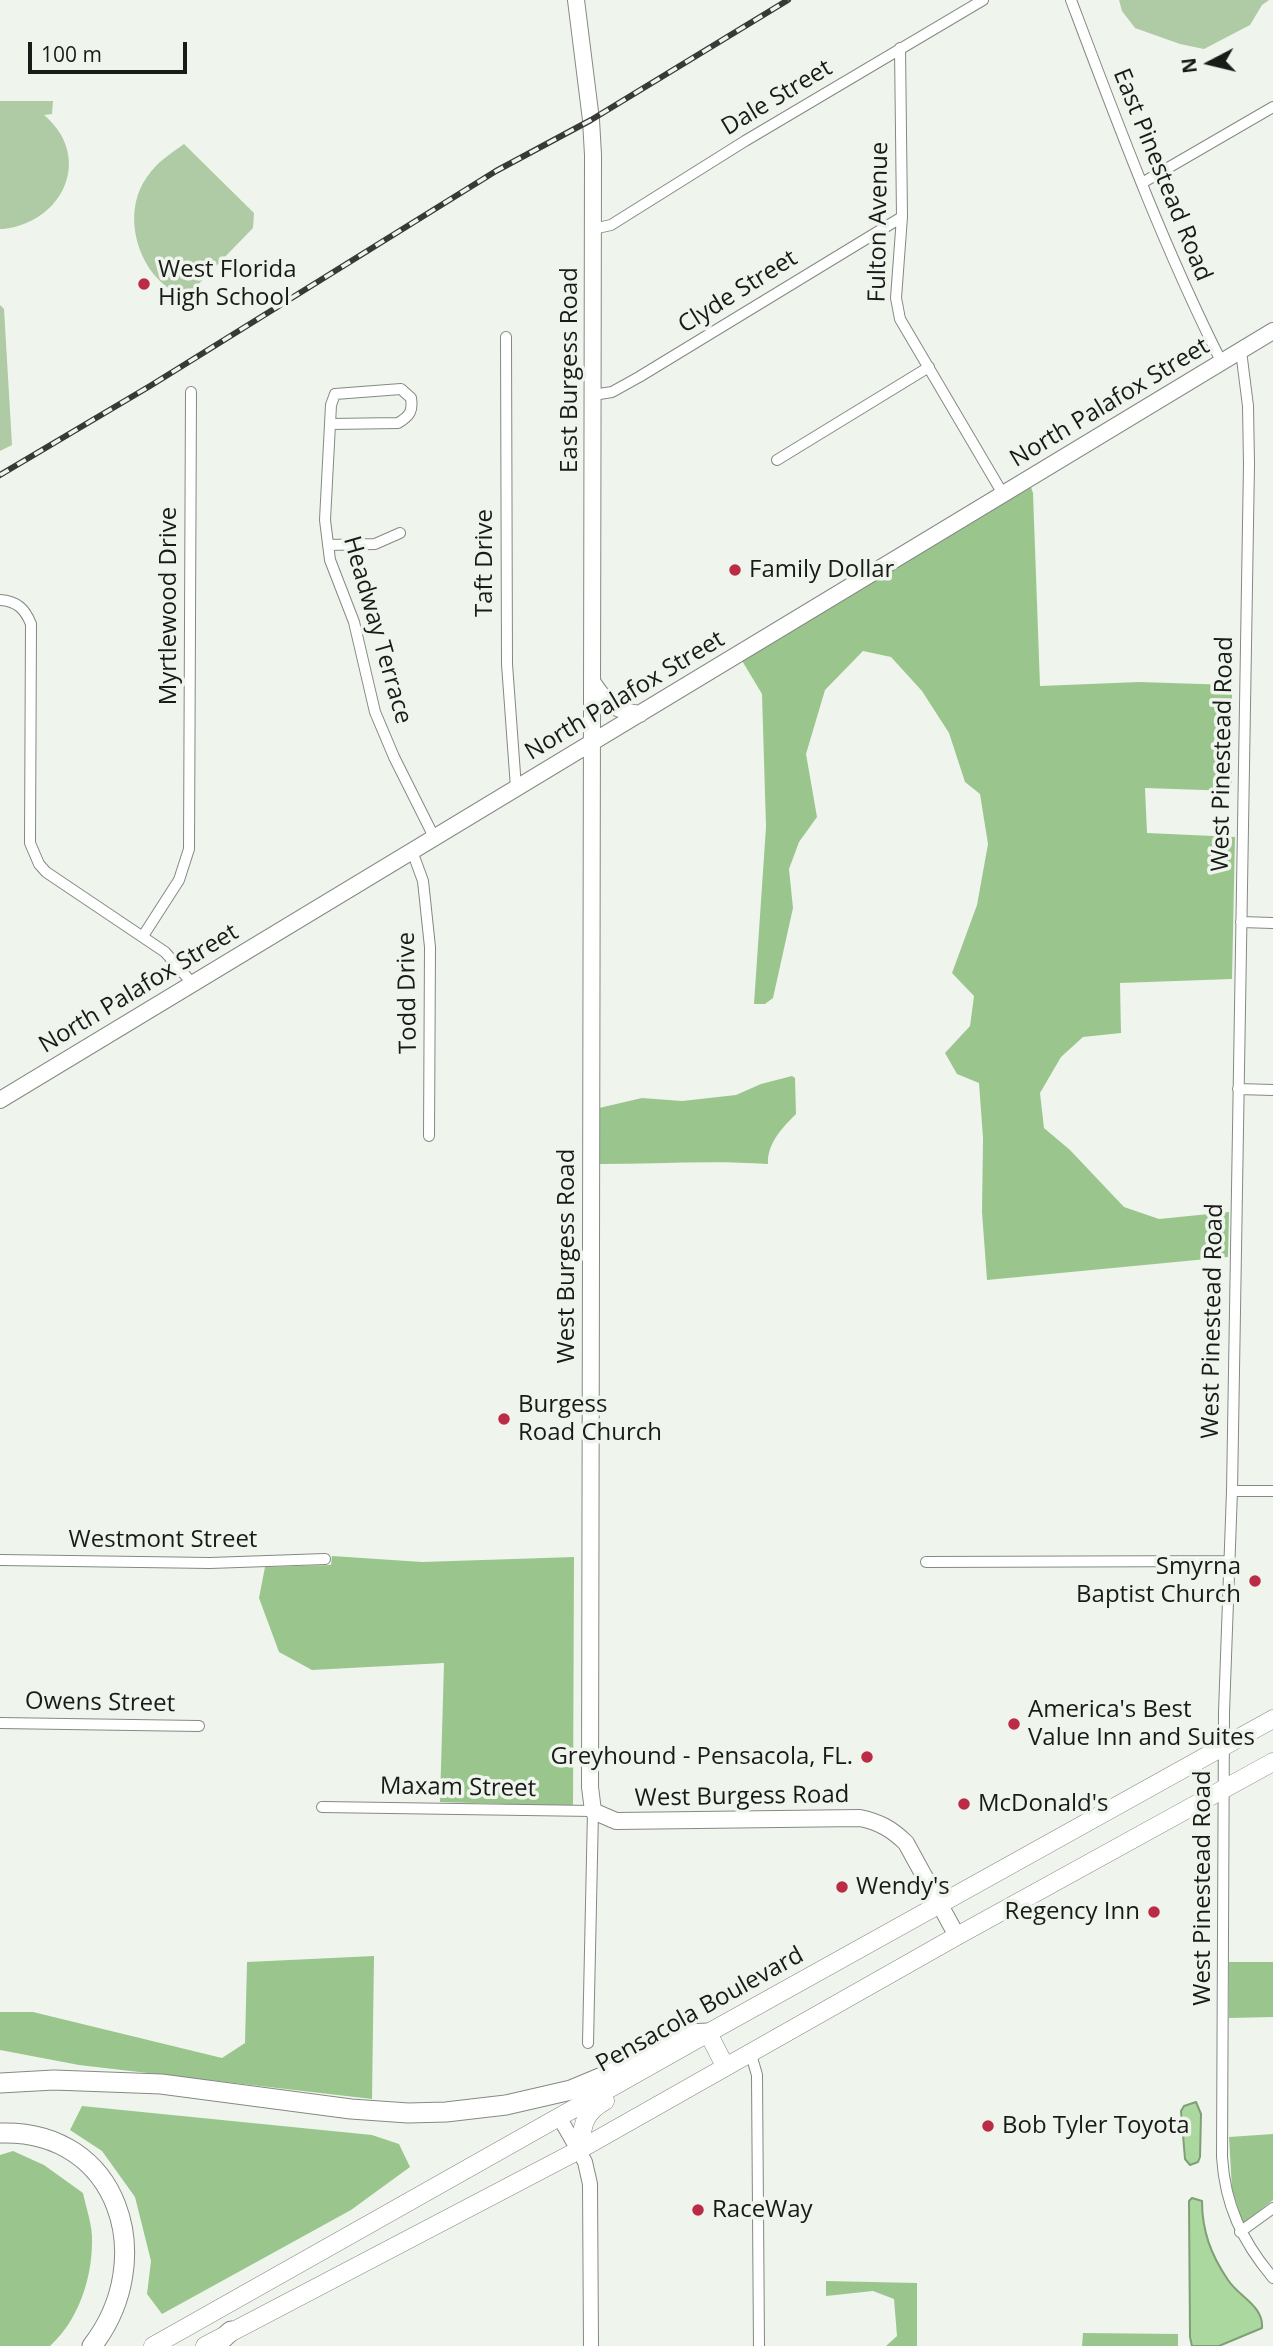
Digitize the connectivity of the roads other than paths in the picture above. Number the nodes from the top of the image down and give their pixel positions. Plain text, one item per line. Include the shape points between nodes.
1 (576, 0) edge
2 (983, 0) edge
3 (1071, 0) edge
4 (900, 48) junction
5 (1273, 107) edge
6 (1142, 183) junction
7 (902, 217) junction
8 (593, 229) junction
9 (1273, 331) edge
10 (506, 337) dead end
11 (1241, 351) junction
12 (1222, 363) junction
13 (929, 367) junction
14 (191, 392) dead end
15 (593, 395) junction
16 (331, 424) junction
17 (777, 460) dead end
18 (1003, 494) junction
19 (400, 533) dead end
20 (328, 545) junction
21 (0, 600) edge
22 (593, 683) junction
23 (640, 713) junction
24 (593, 742) junction
25 (516, 788) junction
26 (434, 837) junction
27 (412, 851) junction
28 (1241, 922) junction
29 (1273, 923) edge
30 (143, 936) junction
31 (192, 984) junction
32 (1238, 1089) junction
33 (1273, 1090) edge
34 (0, 1100) edge
35 (429, 1136) dead end
36 (1232, 1491) junction
37 (1273, 1491) edge
38 (325, 1559) dead end
39 (0, 1560) edge
40 (1229, 1561) junction
41 (926, 1562) dead end
42 (1273, 1719) edge
43 (0, 1723) edge
44 (199, 1726) dead end
45 (1224, 1746) junction
46 (1273, 1762) edge
47 (1225, 1788) junction
48 (321, 1807) dead end
49 (593, 1811) junction
50 (939, 1905) junction
51 (957, 1936) junction
52 (710, 2037) junction
53 (588, 2043) dead end
54 (750, 2051) junction
55 (724, 2066) junction
56 (0, 2083) edge
57 (559, 2117) junction
58 (0, 2133) edge
59 (579, 2150) junction
60 (1273, 2208) edge
61 (1240, 2232) junction
62 (1273, 2278) edge
63 (231, 2331) junction
64 (92, 2346) edge
65 (153, 2346) edge
66 (205, 2346) edge
67 (215, 2346) edge
68 (591, 2346) edge
69 (759, 2346) edge

1 - 8 main road, East Burgess Road via 591,120
2 - 4 street, Dale Street
3 - 6 street, East Pinestead Road
4 - 7 street, Fulton Avenue
4 - 8 street, Dale Street via 611,225
5 - 6 street
6 - 12 street, East Pinestead Road via 1189,298
7 - 13 street, Fulton Avenue via 896,298 900,319
7 - 15 street, Clyde Street via 639,377 612,392
8 - 15 main road, East Burgess Road
9 - 11 main road, North Palafox Street
10 - 25 street, Taft Drive via 507,664
11 - 12 main road, North Palafox Street
11 - 28 street, West Pinestead Road via 1250,464
12 - 18 main road, North Palafox Street
13 - 17 street
13 - 18 street, Fulton Avenue
14 - 30 street, Myrtlewood Drive via 189,849 179,880
15 - 22 main road, East Burgess Road
16 - 16 street, Headway Terrace via 331,405 335,394 341,392 401,390 411,398 413,409 398,423
16 - 20 street, Headway Terrace via 325,520
18 - 23 main road, North Palafox Street
19 - 20 street via 375,544
20 - 26 street, Headway Terrace via 355,622 375,712
21 - 30 street via 23,609 31,624 33,853 46,872
22 - 23 main road via 609,705
22 - 24 main road, East Burgess Road
23 - 24 main road, North Palafox Street
24 - 25 main road, North Palafox Street
24 - 49 main road, West Burgess Road
25 - 26 main road, North Palafox Street
26 - 27 main road, North Palafox Street
27 - 31 main road, North Palafox Street
27 - 35 street, Todd Drive via 423,881 430,947
28 - 29 street
28 - 32 street, West Pinestead Road
30 - 31 street via 165,952
31 - 34 main road, North Palafox Street
32 - 33 street
32 - 36 street, West Pinestead Road
36 - 37 street
36 - 40 street, West Pinestead Road
38 - 39 street, Westmont Street via 210,1563
40 - 41 street
40 - 45 street, West Pinestead Road
42 - 45 main road, Pensacola Boulevard
43 - 44 street, Owens Street
45 - 47 street, West Pinestead Road
45 - 50 main road, Pensacola Boulevard
46 - 47 main road
47 - 51 main road
47 - 61 street, West Pinestead Road via 1222,2157 1226,2190
48 - 49 street, Maxam Street
49 - 50 main road, West Burgess Road via 616,1821 873,1821 906,1843
49 - 53 street, West Burgess Road
50 - 51 main road, West Burgess Road
50 - 52 main road, Pensacola Boulevard
51 - 54 main road
52 - 55 main road
52 - 56 highway via 686,2034 571,2090 506,2105 446,2112 369,2111 161,2084
52 - 57 main road, Pensacola Boulevard
52 - 59 main road via 592,2109 583,2121
54 - 55 main road
54 - 69 street via 757,2075
55 - 59 main road
57 - 59 street
57 - 65 main road, Pensacola Boulevard
58 - 64 highway via 34,2135 64,2146 92,2167 114,2197 124,2227 125,2263 107,2323
59 - 63 main road
59 - 68 street via 590,2184
60 - 61 street
61 - 62 street, West Pinestead Road
63 - 66 main road
63 - 67 highway

